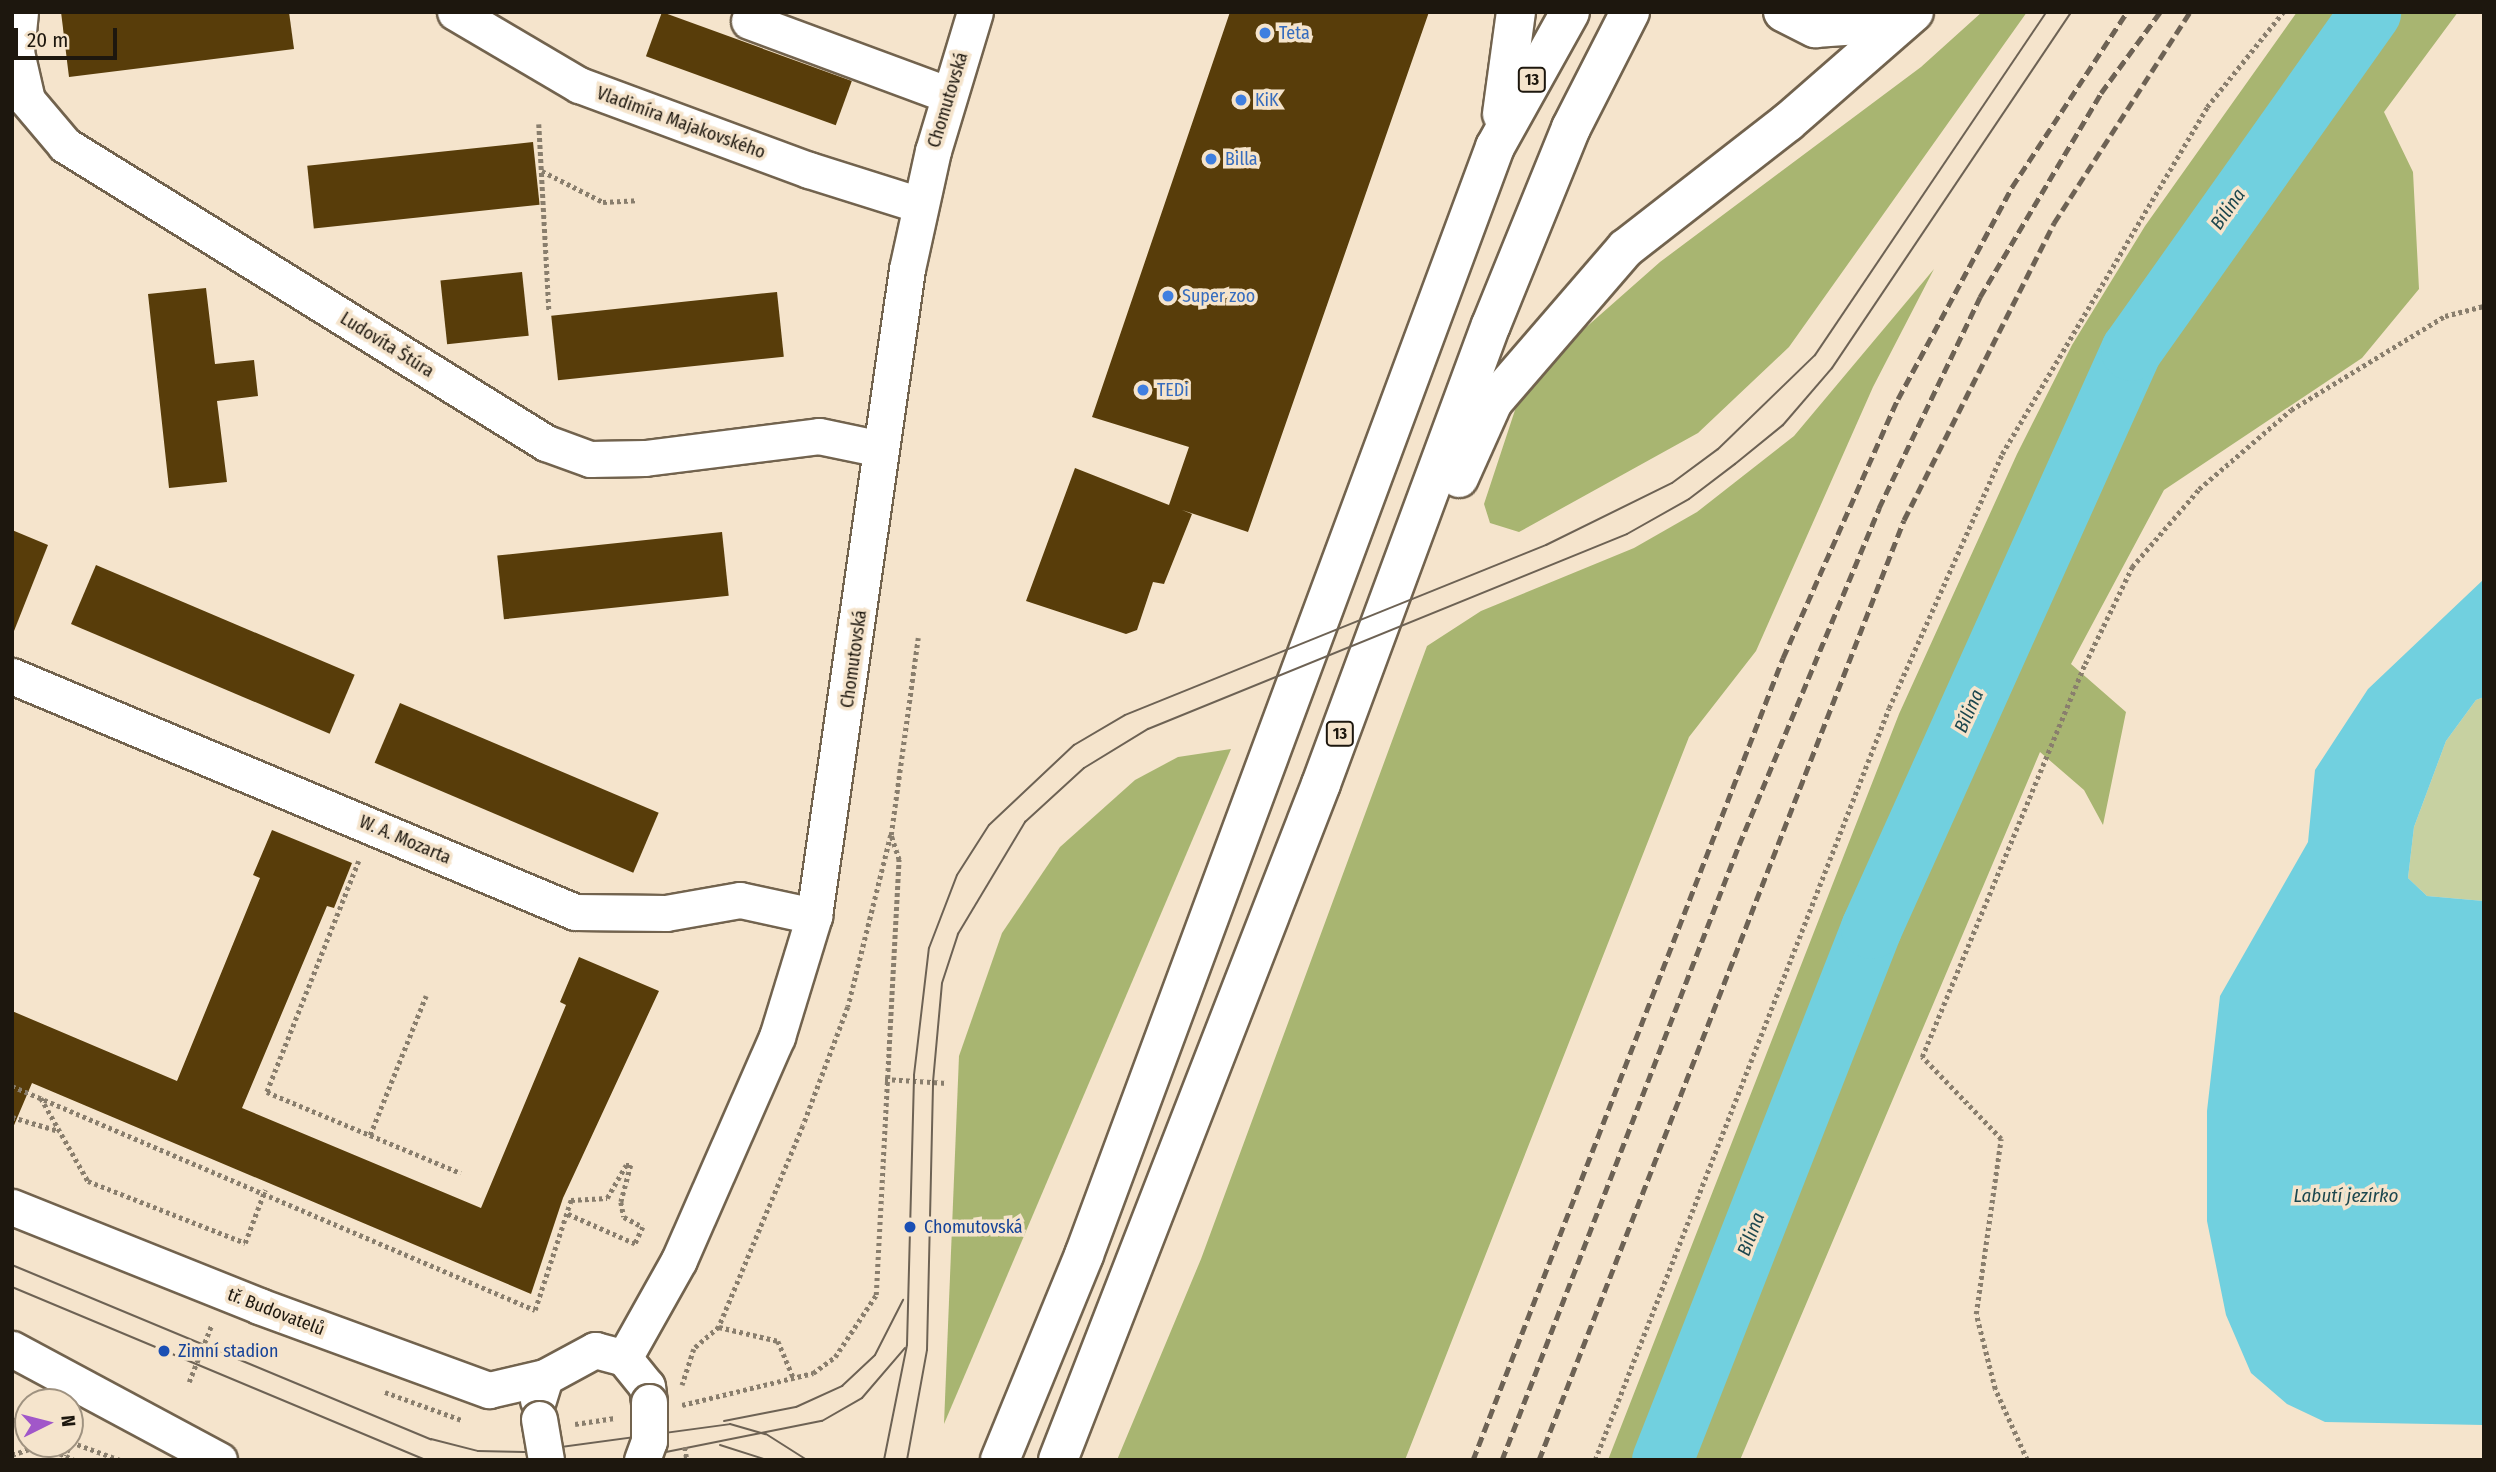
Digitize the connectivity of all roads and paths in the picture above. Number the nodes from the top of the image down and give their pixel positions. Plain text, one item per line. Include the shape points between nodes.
1 (20, 12) edge
2 (455, 12) edge
3 (975, 12) edge
4 (1516, 12) edge
5 (1570, 12) edge
6 (1630, 12) edge
7 (1783, 12) edge
8 (2283, 12) edge
9 (1908, 17) edge
10 (748, 21) dead end
11 (949, 95) junction
12 (539, 124) dead end
13 (1495, 148) junction
14 (541, 171) junction
15 (637, 200) dead end
16 (920, 205) junction
17 (2484, 306) edge
18 (549, 311) dead end
19 (881, 449) junction
20 (918, 638) dead end
21 (12, 676) edge
22 (1321, 784) junction
23 (891, 835) junction
24 (361, 862) dead end
25 (814, 916) junction
26 (426, 996) dead end
27 (885, 1079) junction
28 (947, 1083) dead end
29 (12, 1086) edge
30 (40, 1097) junction
31 (12, 1117) edge
32 (59, 1131) junction
33 (370, 1135) junction
34 (461, 1173) dead end
35 (265, 1190) junction
36 (12, 1207) edge
37 (567, 1214) junction
38 (213, 1323) dead end
39 (719, 1327) junction
40 (12, 1349) edge
41 (624, 1358) junction
42 (545, 1377) junction
43 (189, 1382) dead end
44 (663, 1400) junction
45 (84, 1447) edge
46 (650, 1453) edge
47 (120, 1460) edge
48 (219, 1460) edge
49 (546, 1460) edge
50 (1000, 1460) edge
51 (1058, 1460) edge
52 (1595, 1460) edge
53 (2027, 1460) edge

1 - 19 street, Ludovíta Štúra via 16,52 27,100 65,145 546,443 590,459 645,458 818,436
2 - 16 street, Vladimíra Majakovského via 579,85 809,170
3 - 11 street, Chomutovská
4 - 13 highway
5 - 13 highway, 13
6 - 22 highway, 13 via 1571,128 1491,325
7 - 9 highway via 1815,28
8 - 52 path via 2207,107 2002,454 1889,708
9 - 22 highway via 1788,122 1626,248 1493,402
10 - 11 street
11 - 16 street, Chomutovská
12 - 14 path
13 - 50 highway, 13 via 1089,1242
14 - 15 path via 603,202
14 - 18 path
16 - 19 street, Chomutovská
17 - 53 path via 2445,316 2291,410 2199,489 2132,566 2085,664 1922,1057 2001,1139 1976,1314 1995,1389
19 - 25 street, Chomutovská
20 - 23 path
21 - 25 street, W. A. Mozarta via 575,912 666,914 740,900
22 - 51 highway, 13
23 - 27 path via 899,860
23 - 39 path via 848,1007
24 - 33 path via 267,1092
25 - 41 street, Chomutovská via 777,1037 680,1260
26 - 33 path
27 - 28 path
27 - 39 path via 881,1258 876,1295 857,1329 835,1357 794,1379 778,1340
29 - 30 path
30 - 32 path
30 - 35 path
31 - 32 path
32 - 35 path via 88,1181 245,1243
33 - 34 path
35 - 37 path via 535,1310
36 - 42 street, tř. Budovatelů via 489,1390
37 - 37 path via 635,1244 643,1227 624,1217 621,1202 631,1165 626,1165 607,1198 571,1200
38 - 43 path
39 - 44 path via 694,1349
40 - 48 street
41 - 42 street via 595,1350
41 - 44 street
42 - 49 street, bridge via 539,1419
44 - 46 street, bridge
45 - 47 path

